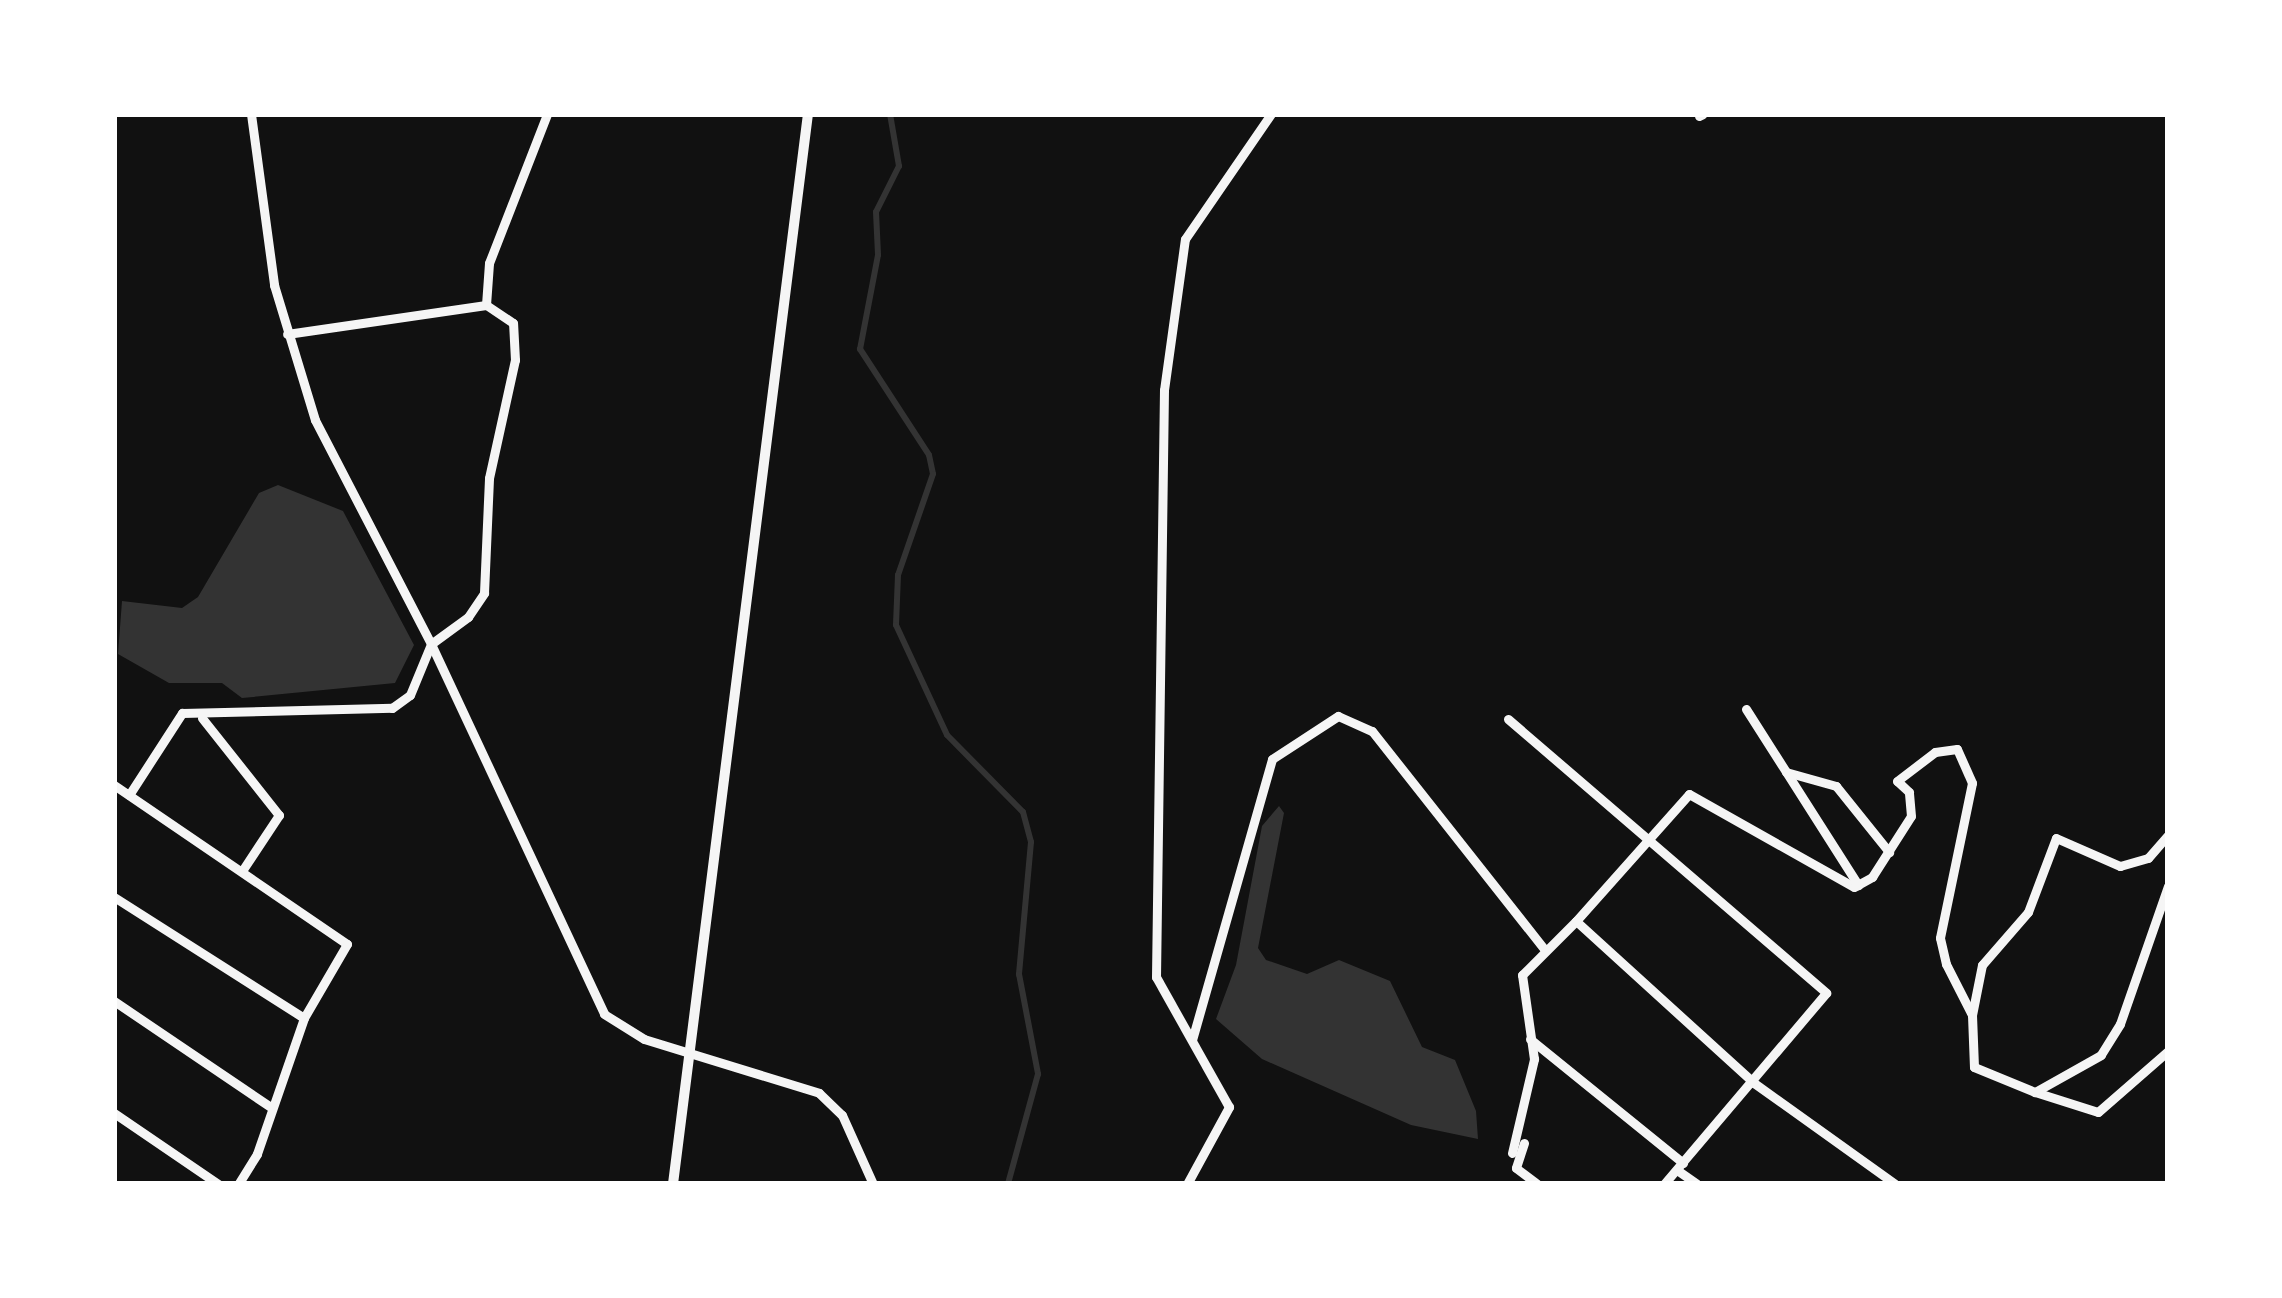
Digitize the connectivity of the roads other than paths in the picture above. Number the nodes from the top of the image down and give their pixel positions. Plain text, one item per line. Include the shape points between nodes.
1 (251, 114) edge
2 (548, 114) edge
3 (808, 114) edge
4 (1271, 114) edge
5 (486, 305) junction
6 (287, 334) junction
7 (431, 644) junction
8 (1746, 709) dead end
9 (202, 718) junction
10 (1508, 719) dead end
11 (1786, 772) junction
12 (114, 785) edge
13 (129, 795) junction
14 (2168, 835) edge
15 (1645, 841) junction
16 (1889, 852) junction
17 (242, 872) junction
18 (1858, 885) junction
19 (2168, 886) edge
20 (114, 897) edge
21 (1576, 921) junction
22 (1546, 950) junction
23 (114, 1001) edge
24 (1972, 1015) junction
25 (304, 1018) junction
26 (1526, 1036) junction
27 (1192, 1040) junction
28 (691, 1049) junction
29 (2168, 1051) edge
30 (1754, 1083) junction
31 (2035, 1092) junction
32 (272, 1108) junction
33 (114, 1113) edge
34 (1524, 1143) dead end
35 (1512, 1153) dead end
36 (1680, 1166) junction
37 (218, 1184) edge
38 (238, 1184) edge
39 (673, 1184) edge
40 (873, 1184) edge
41 (1187, 1184) edge
42 (1537, 1184) edge
43 (1664, 1184) edge
44 (1697, 1184) edge
45 (1895, 1184) edge

1 - 6 street
2 - 5 street via 489,262
3 - 28 street
4 - 27 street via 1186,239 1166,370 1156,977
5 - 6 street
5 - 7 street via 513,323 514,360 488,478 487,578 468,617
6 - 7 street via 315,420
7 - 9 street via 410,694 392,708
7 - 28 street via 604,1014 644,1039
8 - 11 street
9 - 13 street via 182,713
9 - 17 street via 279,814
10 - 15 street
11 - 16 street via 1836,787
11 - 18 street
12 - 13 street
13 - 17 street
14 - 24 street via 2148,858 2120,866 2056,838 2027,912 1982,965
15 - 18 street via 1689,794 1763,842
15 - 21 street
15 - 30 street via 1826,993
16 - 18 street
16 - 24 street via 1911,816 1909,793 1897,781 1935,752 1958,749 1972,783 1940,938
17 - 25 street via 347,944
19 - 31 street via 2120,1024 2101,1055
20 - 25 street
21 - 22 street
21 - 30 street
22 - 26 street via 1522,975
22 - 27 street via 1372,730 1338,716 1272,759
23 - 32 street
24 - 31 street via 1974,1066
25 - 32 street
26 - 35 street via 1534,1059
26 - 36 street
27 - 41 street via 1229,1107
28 - 39 street
28 - 40 street via 819,1093 842,1115
29 - 31 street via 2098,1112
30 - 36 street
30 - 45 street
32 - 38 street
33 - 37 street
34 - 42 street via 1516,1168
36 - 43 street
36 - 44 street

